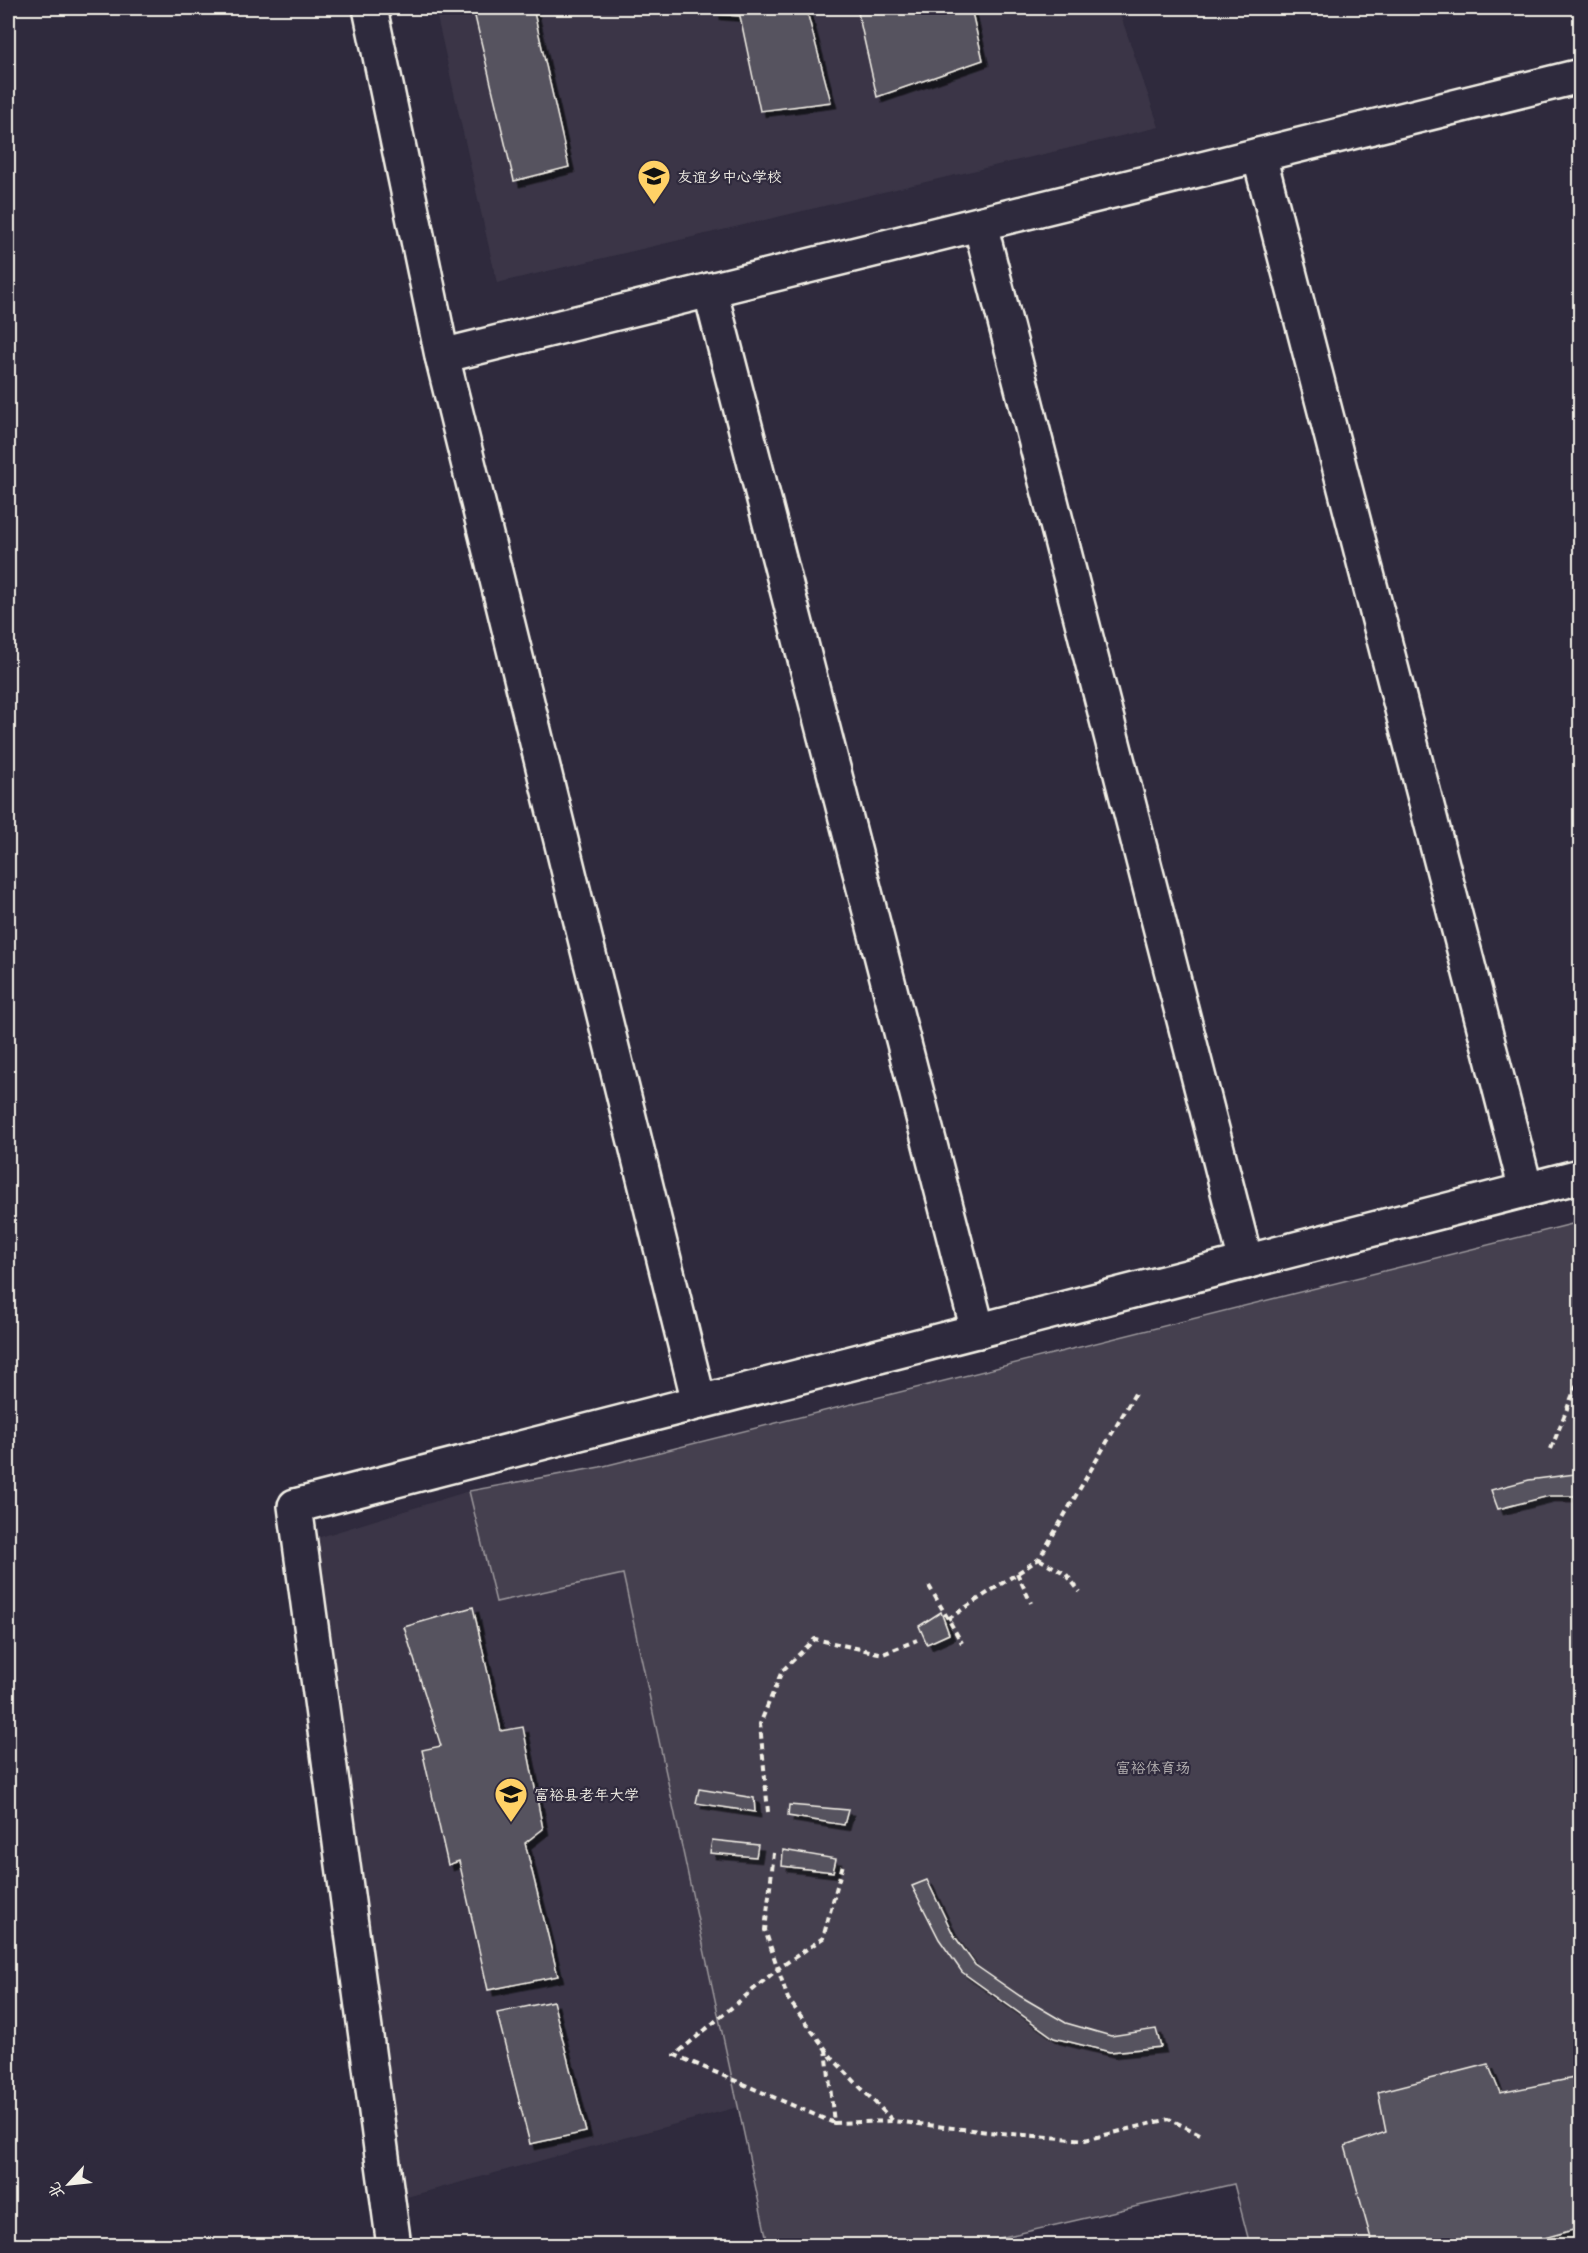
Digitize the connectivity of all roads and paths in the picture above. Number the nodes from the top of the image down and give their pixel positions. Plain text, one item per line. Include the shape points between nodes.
1 (370, 8) edge
2 (1581, 76) edge
3 (1259, 155) junction
4 (980, 224) junction
5 (710, 290) junction
6 (442, 356) junction
7 (1581, 1176) edge
8 (1526, 1190) junction
9 (1246, 1262) junction
10 (978, 1331) junction
11 (1581, 1376) edge
12 (1136, 1392) dead end
13 (699, 1402) junction
14 (1551, 1449) dead end
15 (1040, 1559) junction
16 (1017, 1573) junction
17 (929, 1586) dead end
18 (1080, 1592) dead end
19 (1031, 1603) dead end
20 (948, 1619) junction
21 (917, 1640) dead end
22 (962, 1643) dead end
23 (768, 1812) dead end
24 (774, 1853) dead end
25 (843, 1864) dead end
26 (778, 1968) junction
27 (825, 2048) junction
28 (893, 2121) junction
29 (834, 2123) junction
30 (1202, 2135) dead end
31 (394, 2246) edge

1 - 6 street
2 - 3 street
3 - 4 street
3 - 8 street
4 - 5 street
4 - 9 street
5 - 6 street
5 - 10 street
6 - 13 street
7 - 8 street
8 - 9 street
9 - 10 street
10 - 13 street
11 - 14 path
12 - 15 path
13 - 31 street via 295,1506
15 - 16 path
15 - 18 path via 1066,1574
16 - 19 path
16 - 20 path
17 - 20 path
20 - 22 path
21 - 23 path via 883,1654 815,1639 782,1671 760,1724
24 - 26 path via 765,1930
25 - 26 path via 823,1938
26 - 27 path via 788,1999
26 - 29 path via 675,2055
27 - 28 path
27 - 29 path
28 - 29 path
28 - 30 path via 1085,2140 1169,2119

